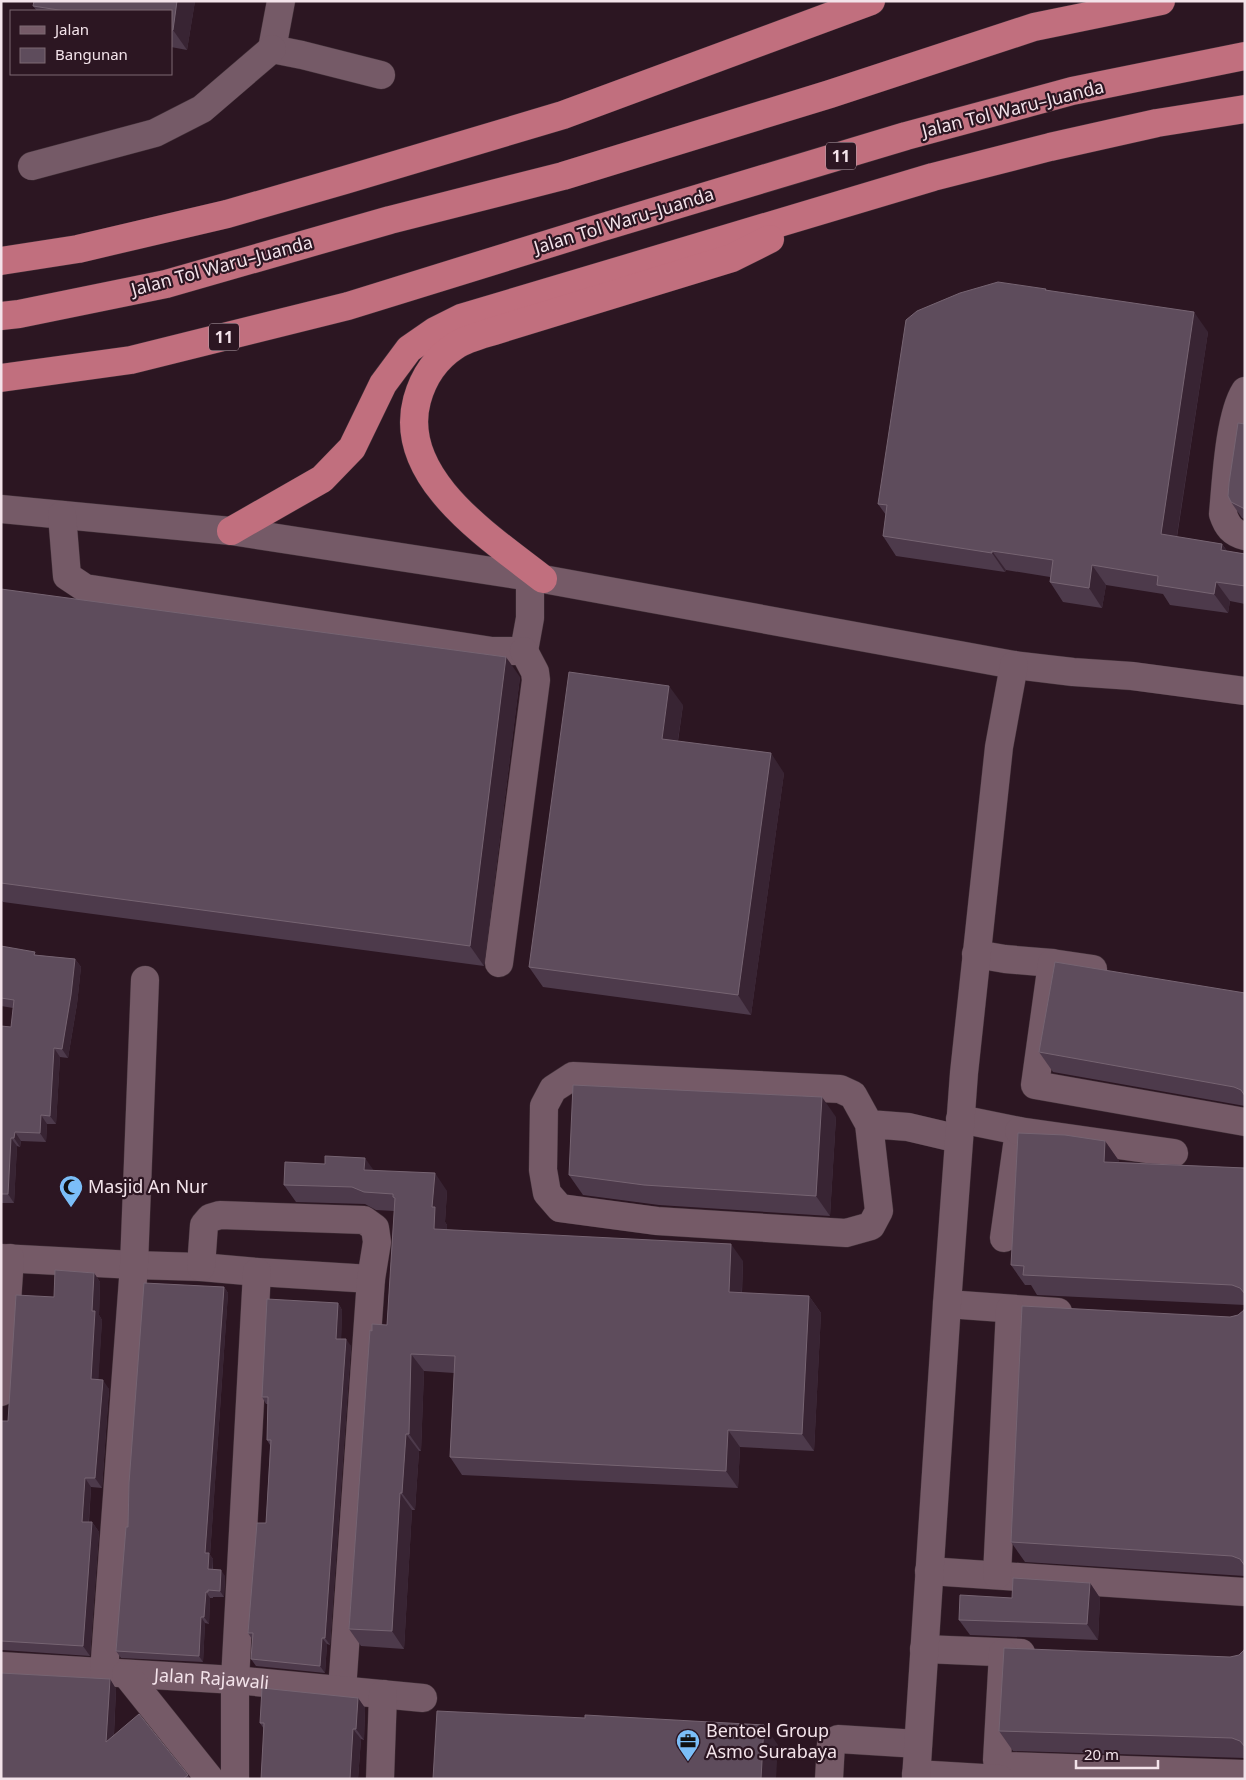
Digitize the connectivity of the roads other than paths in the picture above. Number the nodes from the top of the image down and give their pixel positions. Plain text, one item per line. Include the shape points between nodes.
1 (281, 1) edge
2 (871, 1) edge
3 (1161, 1) edge
4 (272, 49) junction
5 (1245, 56) edge
6 (381, 76) dead end
7 (1245, 110) edge
8 (32, 166) dead end
9 (836, 205) junction
10 (1, 261) edge
11 (1, 316) edge
12 (1, 378) edge
13 (1245, 391) edge
14 (1, 509) edge
15 (62, 515) junction
16 (232, 531) junction
17 (1245, 536) edge
18 (536, 578) junction
19 (524, 651) junction
20 (1014, 665) junction
21 (1245, 691) edge
22 (976, 954) junction
23 (499, 962) dead end
24 (1052, 963) junction
25 (1118, 974) edge
26 (144, 980) dead end
27 (1245, 1122) edge
28 (869, 1124) junction
29 (960, 1129) junction
30 (1019, 1131) junction
31 (1174, 1153) dead end
32 (1004, 1238) dead end
33 (6, 1258) edge
34 (134, 1265) junction
35 (201, 1267) junction
36 (257, 1272) junction
37 (371, 1279) junction
38 (947, 1304) junction
39 (1010, 1309) junction
40 (1079, 1313) edge
41 (1, 1392) edge
42 (929, 1571) junction
43 (998, 1575) junction
44 (1245, 1592) edge
45 (924, 1649) junction
46 (1003, 1653) junction
47 (1042, 1654) edge
48 (1, 1666) edge
49 (115, 1673) junction
50 (235, 1680) junction
51 (342, 1690) junction
52 (383, 1694) junction
53 (423, 1698) dead end
54 (918, 1744) junction
55 (1245, 1774) edge
56 (916, 1776) edge
57 (210, 1779) edge
58 (235, 1779) edge
59 (380, 1779) edge
60 (829, 1779) edge
61 (1000, 1779) edge

1 - 4 street
2 - 10 highway via 563,115 218,216 78,249
3 - 11 highway, Jalan Tol Waru–Juanda via 1034,27 562,176 390,220 166,284
4 - 6 street
4 - 8 street via 202,109 154,133
5 - 12 highway, Jalan Tol Waru–Juanda / 11 via 1072,92 906,136 348,306 130,360
7 - 9 highway via 1157,123 1050,147
9 - 16 highway via 461,318 435,331 409,349 383,384 352,448 322,479
9 - 18 highway via 732,258 494,331 456,345 434,364 421,384 414,409 415,441 431,478 473,524
13 - 17 street via 1240,398 1231,440 1223,514 1226,524 1236,534
14 - 15 street
15 - 16 street
15 - 19 street via 67,576 86,588 492,651
16 - 18 street
18 - 19 street
18 - 20 street
19 - 23 street via 536,680
20 - 21 street
20 - 22 street via 999,746
22 - 24 street
22 - 29 street
24 - 25 street
24 - 27 street via 1035,1085 1141,1100
26 - 34 street
28 - 28 street via 853,1095 840,1089 573,1076 553,1089 544,1106 543,1170 547,1193 560,1208 657,1221 846,1233 871,1226 879,1211
28 - 29 street
29 - 30 street
29 - 38 street
30 - 31 street
30 - 32 street
33 - 34 street
33 - 41 street
34 - 35 street
34 - 49 street
35 - 36 street
35 - 37 street via 204,1225 210,1218 220,1215 364,1220 375,1228 377,1242
36 - 37 street
36 - 50 street
37 - 51 street
38 - 39 street
38 - 42 street
39 - 40 street
39 - 43 street
42 - 43 street
42 - 45 street
43 - 44 street
45 - 46 street
45 - 54 street
46 - 47 street
46 - 55 street via 997,1760 1007,1766
48 - 49 street, Jalan Rajawali
49 - 50 street, Jalan Rajawali
49 - 57 street
50 - 51 street, Jalan Rajawali
50 - 58 street
51 - 52 street, Jalan Rajawali
52 - 53 street, Jalan Rajawali
52 - 59 street
54 - 56 street
54 - 60 street via 838,1739 831,1744
56 - 61 street

